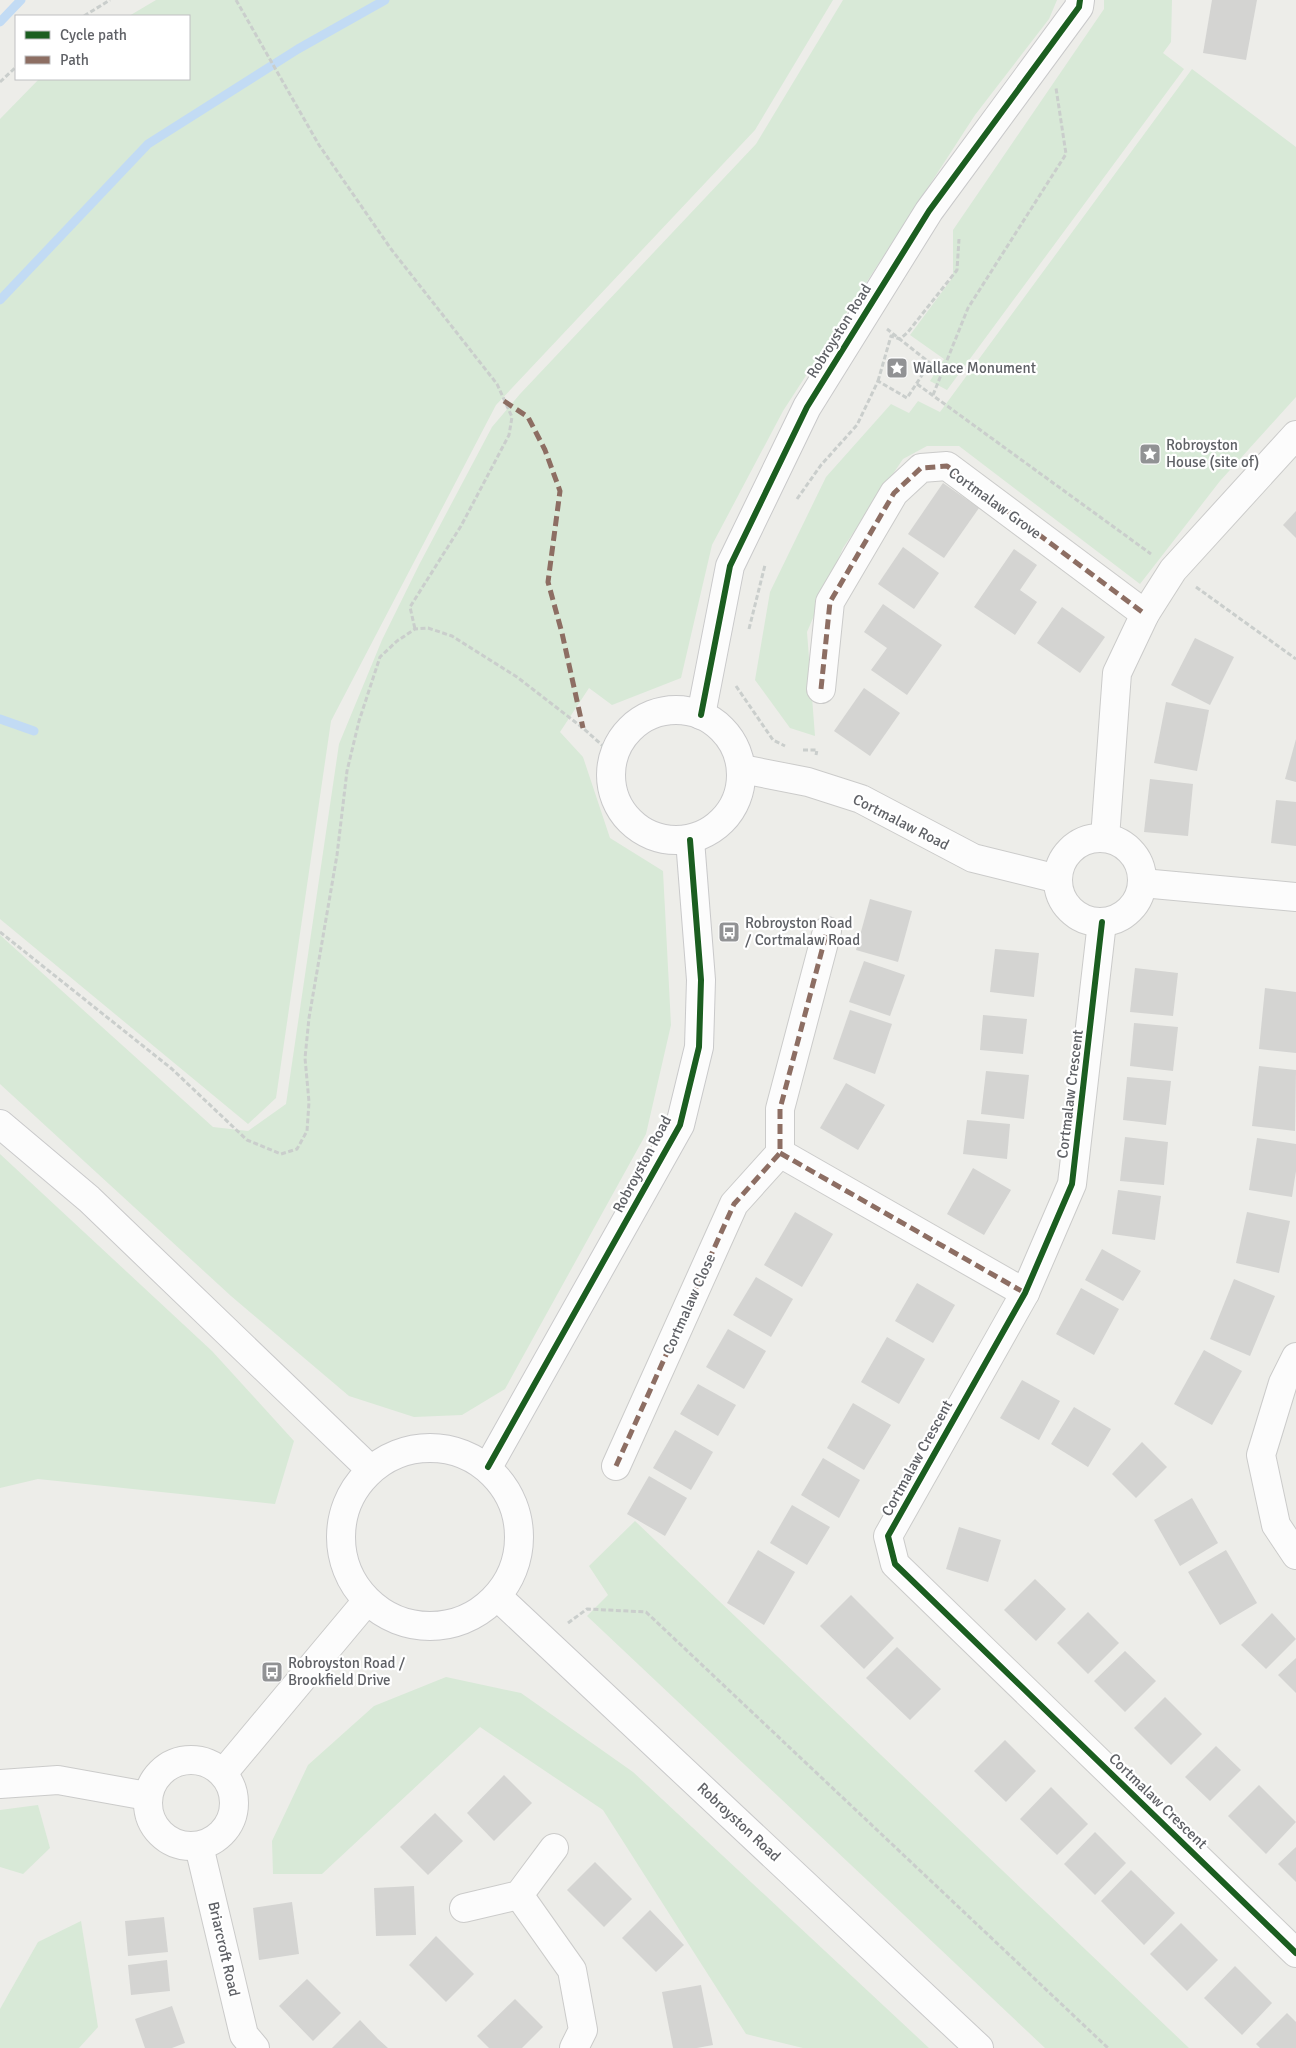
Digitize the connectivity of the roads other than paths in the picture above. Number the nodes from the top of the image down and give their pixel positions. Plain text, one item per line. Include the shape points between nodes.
1 (1080, 0) edge
2 (1296, 435) edge
3 (1145, 614) junction
4 (821, 689) dead end
5 (701, 715) junction
6 (742, 769) junction
7 (1105, 838) junction
8 (690, 840) junction
9 (1058, 878) junction
10 (1142, 883) junction
11 (1296, 897) edge
12 (1102, 922) junction
13 (827, 931) dead end
14 (0, 1124) edge
15 (780, 1153) junction
16 (1025, 1293) junction
17 (1296, 1357) edge
18 (616, 1466) dead end
19 (488, 1467) junction
20 (370, 1469) junction
21 (1296, 1555) edge
22 (498, 1596) junction
23 (366, 1602) junction
24 (224, 1772) junction
25 (0, 1784) edge
26 (147, 1796) junction
27 (200, 1846) junction
28 (554, 1848) dead end
29 (519, 1895) junction
30 (464, 1908) dead end
31 (1296, 1952) edge
32 (255, 2048) edge
33 (574, 2048) edge
34 (979, 2048) edge

1 - 5 street, Robroyston Road via 1079,7 929,211 807,407 730,566
2 - 3 street via 1173,570
3 - 4 street, Cortmalaw Grove via 947,466 920,468 894,493 830,602
3 - 7 street via 1117,673
5 - 6 street via 726,731 737,748
5 - 8 street via 664,709 647,716 619,742 612,755 613,794 622,811 637,827 655,837
6 - 8 street via 738,800 723,820
6 - 9 street, Cortmalaw Road via 808,782 861,799 973,858
7 - 9 street via 1078,844 1060,865
7 - 10 street via 1128,848 1139,864
8 - 19 street, Robroyston Road via 701,980 698,1048 680,1125
9 - 12 street via 1066,905 1088,920
10 - 11 street
10 - 12 street via 1139,895 1129,910
12 - 16 street, Cortmalaw Crescent via 1072,1184
13 - 15 street via 780,1109
14 - 20 street via 89,1199
15 - 16 street
15 - 18 street, Cortmalaw Close via 734,1204
16 - 31 street, Cortmalaw Crescent via 888,1536 895,1564
17 - 21 street via 1283,1383 1261,1455 1276,1525
19 - 20 street via 470,1456 438,1447 396,1453
19 - 22 street via 514,1504 518,1558
20 - 23 street via 344,1507 343,1564
22 - 23 street via 462,1622 409,1626
22 - 34 street, Robroyston Road
23 - 24 street
24 - 26 street via 209,1762 180,1759 155,1778
24 - 27 street via 235,1794 234,1813 225,1832
25 - 26 street via 58,1780
26 - 27 street via 149,1816 161,1835 181,1846
27 - 32 street, Briarcroft Road via 244,2035
28 - 29 street
29 - 30 street
29 - 33 street via 572,1970 583,2030

